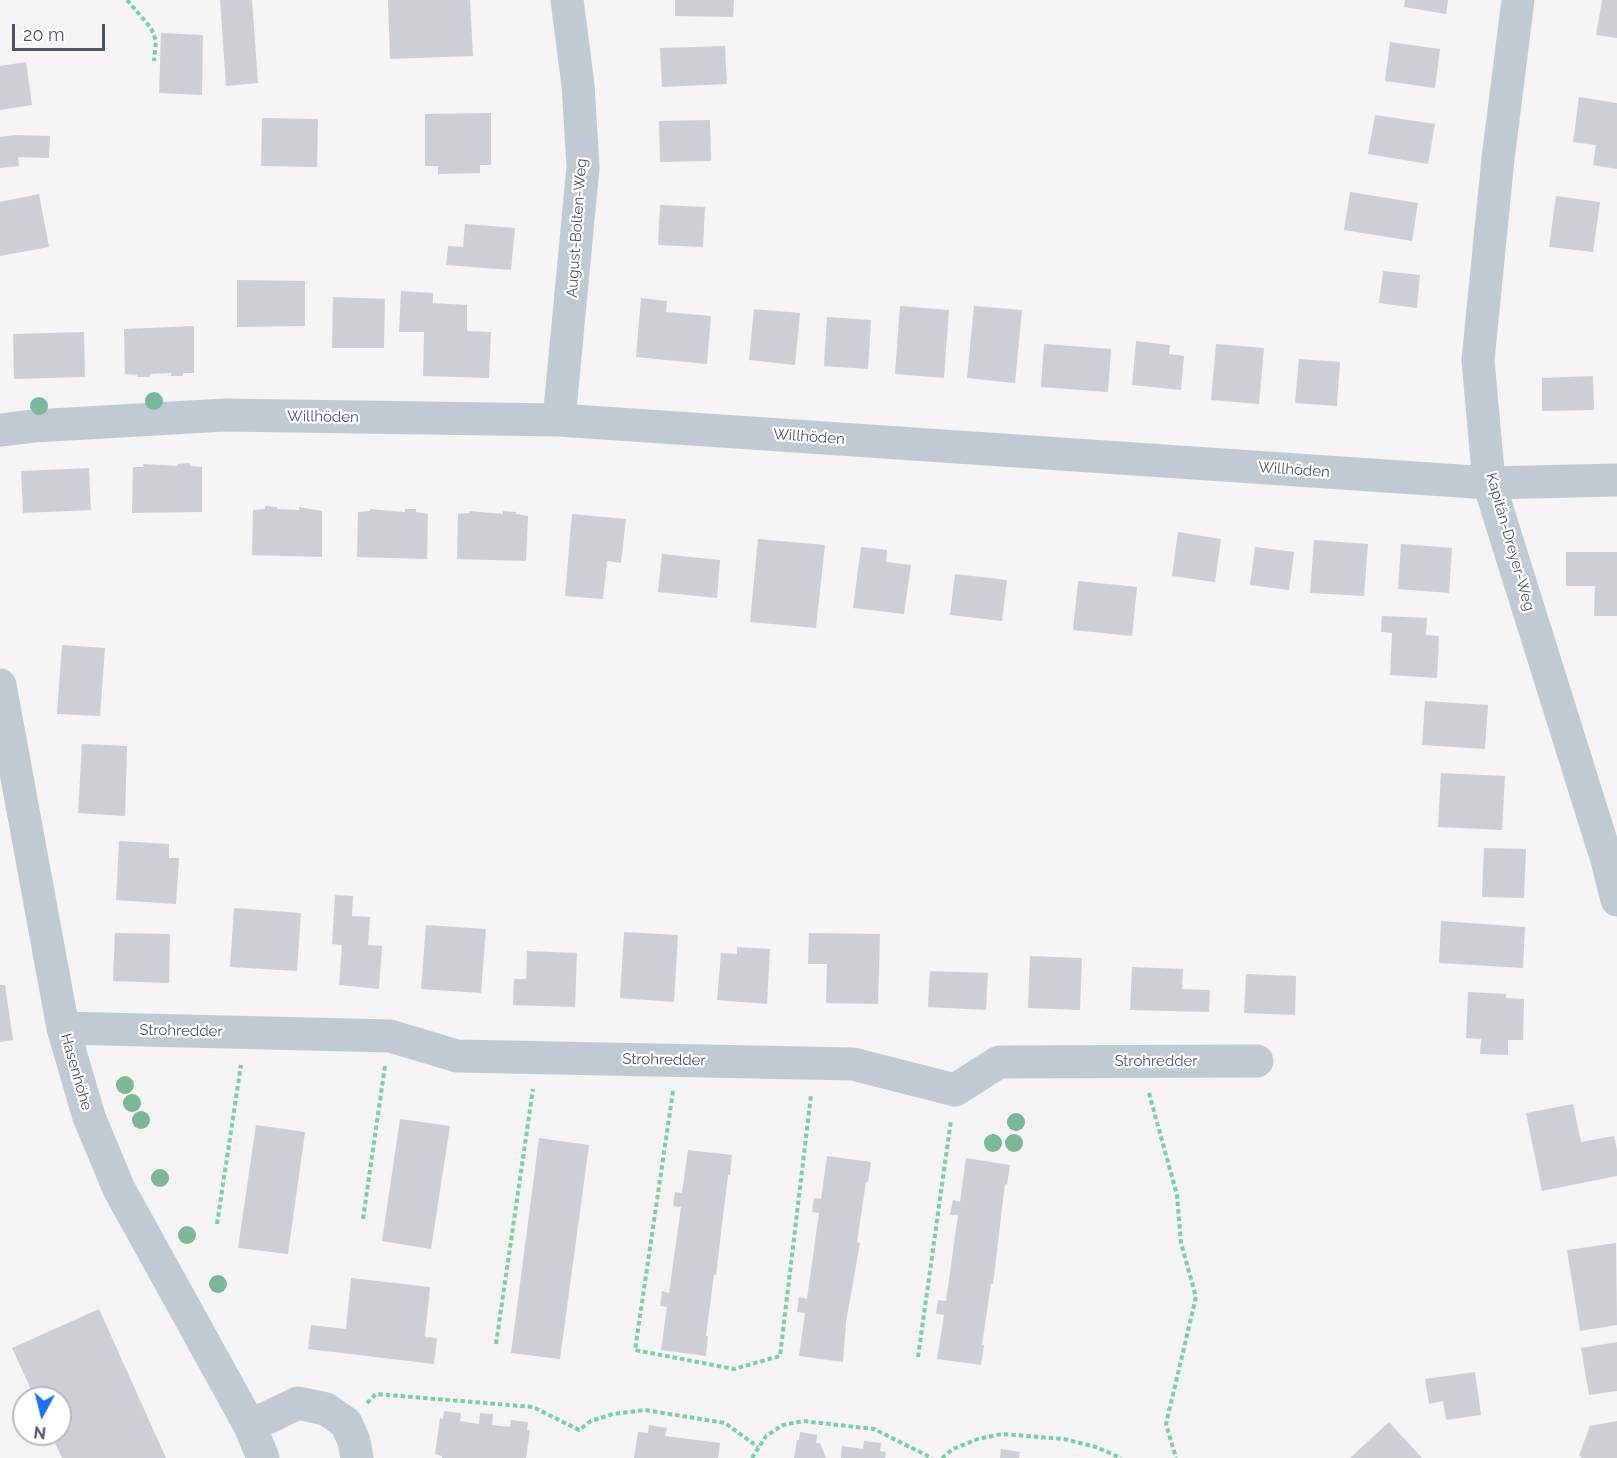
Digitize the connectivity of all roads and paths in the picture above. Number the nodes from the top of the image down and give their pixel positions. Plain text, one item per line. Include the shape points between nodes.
1 (127, 0) edge
2 (567, 0) edge
3 (1518, 0) edge
4 (154, 61) dead end
5 (559, 420) junction
6 (0, 430) edge
7 (1617, 480) edge
8 (1490, 483) junction
9 (0, 685) edge
10 (1612, 859) edge
11 (1617, 900) edge
12 (63, 1028) junction
13 (246, 1032) junction
14 (390, 1036) junction
15 (537, 1057) junction
16 (677, 1060) junction
17 (1140, 1060) junction
18 (1257, 1061) dead end
19 (815, 1063) junction
20 (955, 1090) junction
21 (363, 1220) dead end
22 (217, 1224) dead end
23 (496, 1344) dead end
24 (918, 1357) dead end
25 (346, 1423) junction
26 (250, 1426) junction
27 (758, 1447) junction
28 (262, 1458) edge
29 (357, 1458) edge
30 (752, 1458) edge
31 (932, 1458) edge
32 (942, 1458) edge
33 (1121, 1458) edge
34 (1176, 1458) edge

1 - 4 path via 151,28 156,41
2 - 5 street, August-Bolten-Weg via 583,167
3 - 8 street, Kapitän-Dreyer-Weg via 1478,360
5 - 6 street, Willhöden via 225,415
5 - 8 street, Willhöden
7 - 8 street, Willhöden
8 - 10 street, Kapitän-Dreyer-Weg
9 - 12 street, Hasenhöhe
10 - 11 street, Kapitän-Dreyer-Weg
12 - 13 street, Strohredder
12 - 26 street, Hasenhöhe via 89,1117 119,1189
13 - 14 street, Strohredder
13 - 22 path
14 - 15 street, Strohredder via 457,1056
14 - 21 path
15 - 16 street, Strohredder
15 - 23 path
16 - 19 street, Strohredder
16 - 19 path via 635,1350 734,1369 780,1356
17 - 18 street, Strohredder
17 - 20 street, Strohredder via 999,1062
17 - 34 path via 1177,1196 1181,1243 1196,1297 1166,1424
19 - 20 street, Strohredder via 853,1064
20 - 24 path
25 - 26 street via 326,1409 298,1403
25 - 27 path via 376,1394 418,1396 533,1407 579,1430 591,1421 613,1414 645,1410 725,1423
25 - 29 street
26 - 28 street, Hasenhöhe
27 - 30 path
27 - 31 path via 783,1425 803,1421 874,1429
32 - 33 path via 978,1439 1002,1434 1064,1439

